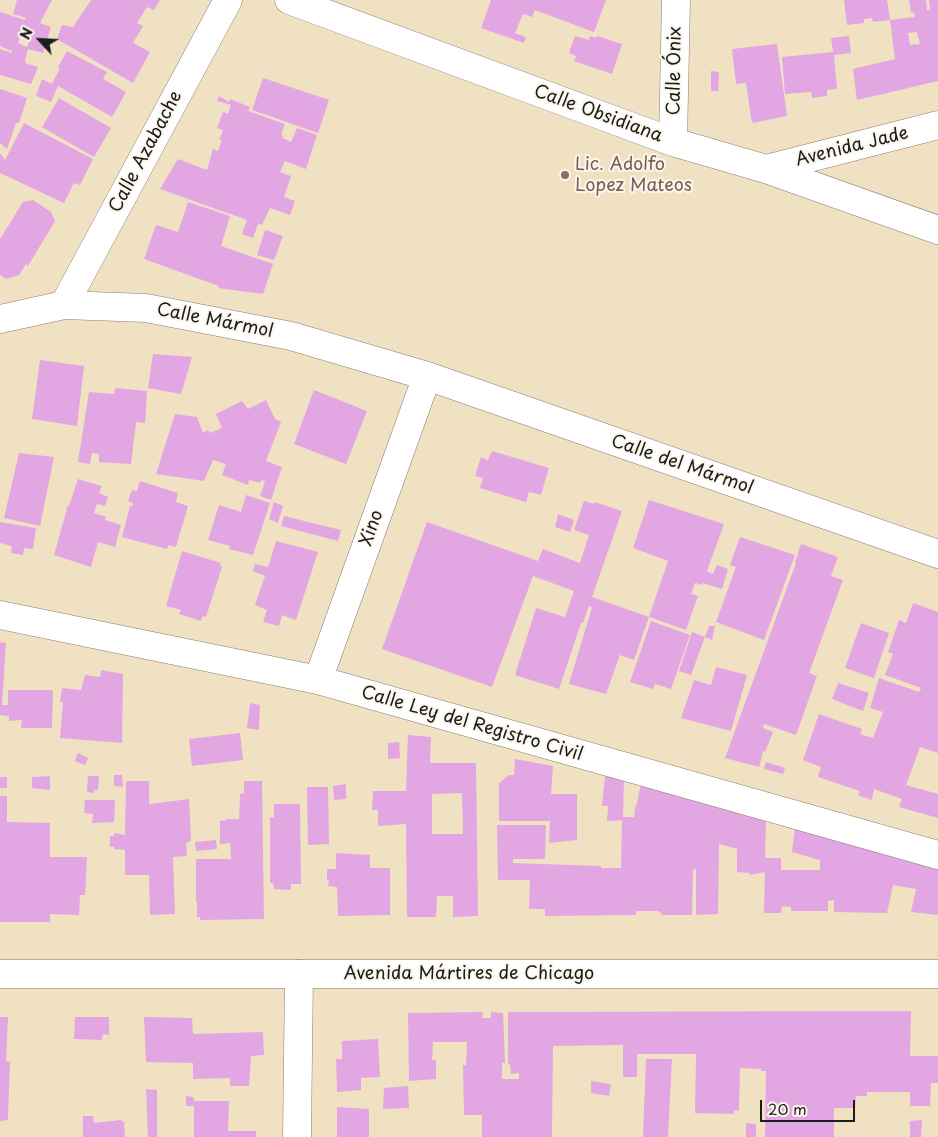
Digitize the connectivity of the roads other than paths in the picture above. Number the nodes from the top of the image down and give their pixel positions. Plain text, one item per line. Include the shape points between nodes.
1 (228, 0) edge
2 (289, 0) edge
3 (676, 0) edge
4 (938, 125) edge
5 (673, 142) junction
6 (766, 169) junction
7 (938, 230) edge
8 (64, 304) junction
9 (0, 319) edge
10 (427, 376) junction
11 (938, 554) edge
12 (0, 615) edge
13 (318, 680) junction
14 (938, 855) edge
15 (0, 974) edge
16 (298, 974) junction
17 (938, 974) edge
18 (297, 1137) edge

1 - 8 street, Calle Azabache
2 - 5 street, Calle Obsidiana
3 - 5 street, Calle Ónix
4 - 6 street, Avenida Jade
5 - 6 street, Calle Obsidiana
6 - 7 street, Calle Obsidiana
8 - 9 street, Calle Mármol
8 - 10 street, Calle Mármol via 146,308 291,336
10 - 11 street, Calle del Mármol
10 - 13 street, Xino
12 - 13 street, Calle Ley del Registro Civil
13 - 14 street, Calle Ley del Registro Civil
15 - 16 street, Avenida Mártires de Chicago
16 - 17 street, Avenida Mártires de Chicago
16 - 18 street

